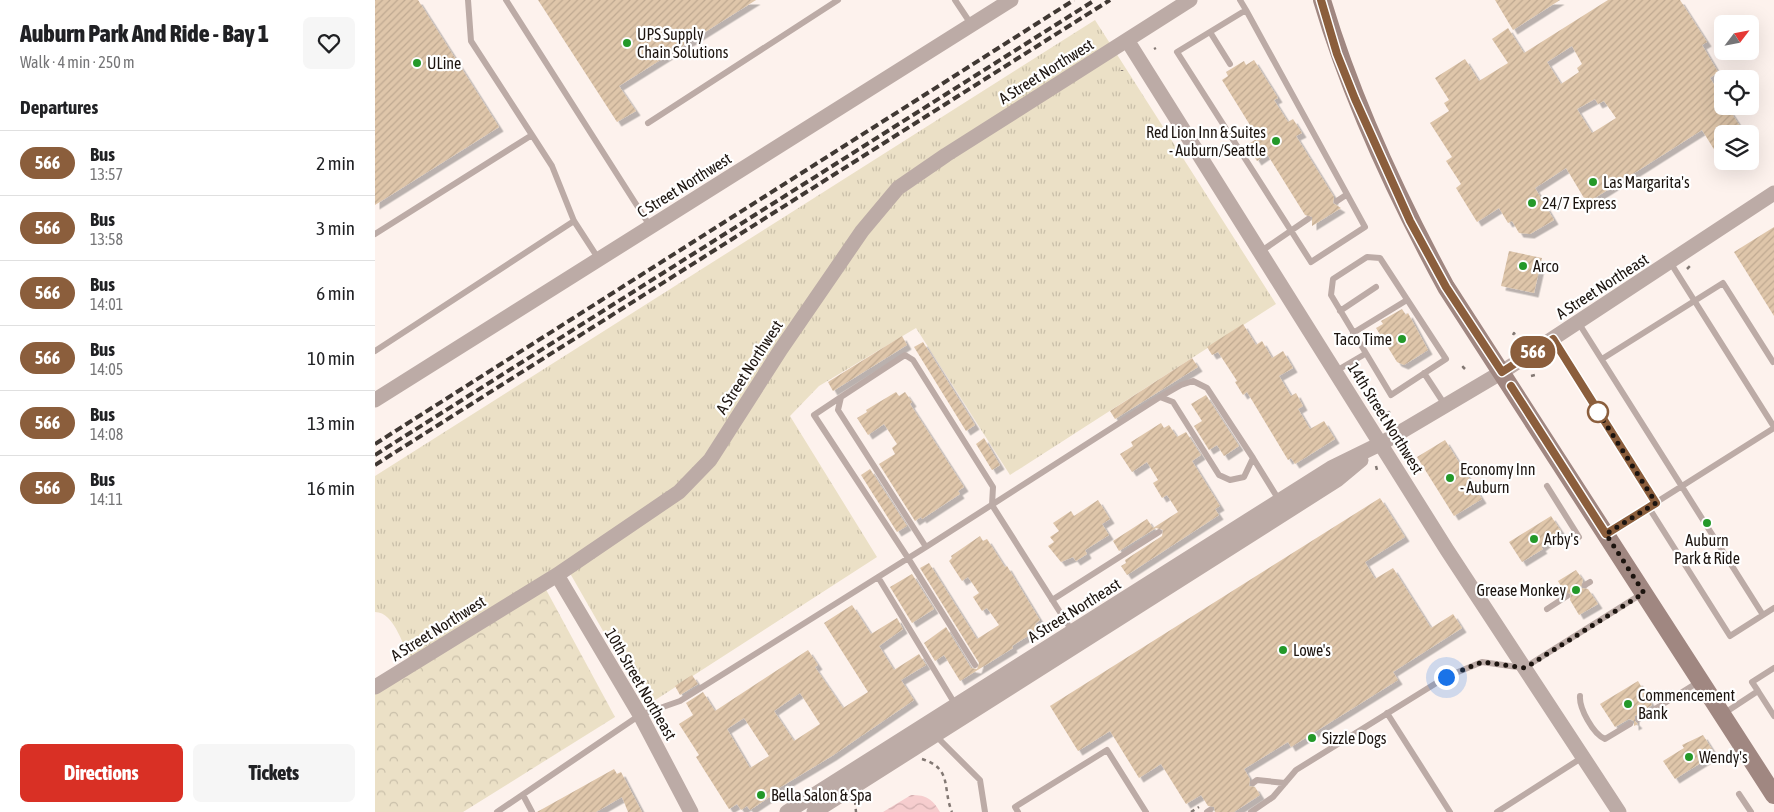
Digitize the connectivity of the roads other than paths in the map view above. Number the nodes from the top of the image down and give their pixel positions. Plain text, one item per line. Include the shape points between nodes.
1 (468, 0) edge
2 (506, 0) edge
3 (838, 0) edge
4 (955, 0) edge
5 (1011, 0) edge
6 (1190, 0) edge
7 (1240, 0) edge
8 (1321, 0) edge
9 (1246, 10) junction
10 (971, 25) junction
11 (1210, 32) junction
12 (1127, 40) junction
13 (1230, 64) dead end
14 (648, 123) dead end
15 (532, 135) junction
16 (1774, 193) edge
17 (1346, 195) junction
18 (1337, 201) dead end
19 (1308, 220) dead end
20 (574, 221) junction
21 (651, 227) junction
22 (1290, 231) junction
23 (375, 234) edge
24 (1260, 252) junction
25 (599, 259) junction
26 (1670, 262) junction
27 (1376, 287) dead end
28 (1407, 300) junction
29 (1694, 301) junction
30 (1340, 311) junction
31 (1579, 322) junction
32 (1353, 333) junction
33 (1553, 339) junction
34 (375, 350) edge
35 (1365, 354) junction
36 (1602, 359) junction
37 (1773, 362) dead end
38 (1336, 371) junction
39 (1502, 372) junction
40 (1424, 373) junction
41 (841, 397) junction
42 (1160, 397) junction
43 (375, 400) edge
44 (1445, 406) junction
45 (1774, 428) edge
46 (1382, 443) junction
47 (1253, 458) junction
48 (1547, 486) dead end
49 (1682, 486) junction
50 (1279, 501) junction
51 (1656, 503) junction
52 (991, 505) junction
53 (1649, 508) junction
54 (1159, 532) dead end
55 (1606, 534) junction
56 (1579, 537) dead end
57 (926, 547) junction
58 (908, 558) junction
59 (557, 575) junction
60 (878, 577) junction
61 (1644, 593) junction
62 (1567, 596) dead end
63 (1052, 600) junction
64 (1774, 608) edge
65 (1547, 609) dead end
66 (1763, 615) junction
67 (1076, 637) junction
68 (975, 665) dead end
69 (1525, 668) junction
70 (1774, 668) edge
71 (1700, 680) junction
72 (375, 687) edge
73 (1759, 691) junction
74 (1580, 696) dead end
75 (956, 706) junction
76 (1387, 713) junction
77 (1722, 714) junction
78 (640, 715) junction
79 (1774, 716) edge
80 (1639, 719) dead end
81 (1631, 724) dead end
82 (931, 729) junction
83 (1583, 758) junction
84 (1253, 783) dead end
85 (1285, 784) junction
86 (1739, 794) dead end
87 (523, 795) junction
88 (1774, 795) edge
89 (497, 812) edge
90 (532, 812) edge
91 (691, 812) edge
92 (787, 812) edge
93 (814, 812) edge
94 (985, 812) edge
95 (1018, 812) edge
96 (1145, 812) edge
97 (1251, 812) edge
98 (1450, 812) edge
99 (1497, 812) edge
100 (1619, 812) edge
101 (1751, 812) edge

1 - 15 lane via 471,42
2 - 21 lane
3 - 14 lane
4 - 10 lane
5 - 10 street, C Street Northwest
6 - 12 street, A Street Northwest
7 - 9 lane
8 - 39 main road via 1337,54 1367,129 1410,221 1446,287
9 - 11 lane
9 - 17 lane
10 - 21 street, C Street Northwest
11 - 13 lane
11 - 22 lane via 1177,52
12 - 24 street, 14th Street Northwest
12 - 59 street, A Street Northwest via 898,188 856,239 710,460 679,492
15 - 20 lane via 553,166
15 - 23 lane
16 - 26 street, A Street Northeast
17 - 18 lane
17 - 22 lane via 1365,228 1311,262
19 - 22 lane
20 - 25 lane
20 - 34 lane
21 - 25 street, C Street Northwest
22 - 24 lane
24 - 38 street, 14th Street Northwest
25 - 43 street, C Street Northwest
26 - 29 lane
26 - 31 street, A Street Northeast
27 - 30 lane
28 - 30 lane via 1380,258 1367,257 1333,279 1331,296
28 - 32 lane
28 - 40 lane via 1446,359
29 - 36 lane
29 - 37 lane via 1723,283
29 - 45 lane
30 - 32 lane
31 - 33 street, A Street Northeast
31 - 36 lane
32 - 35 lane
33 - 39 street, A Street Northeast
33 - 51 lane
35 - 38 lane
35 - 40 lane via 1391,395
36 - 49 lane
38 - 46 street, 14th Street Northwest
39 - 44 street, A Street Northeast
39 - 55 main road
40 - 44 lane
41 - 52 lane via 905,355 913,360 993,487
41 - 57 lane via 838,410
41 - 58 lane via 814,416
42 - 47 lane via 1193,381 1207,388
42 - 47 lane via 1173,402 1219,475 1230,480 1244,477
42 - 52 lane
44 - 46 street, A Street Northeast
45 - 49 lane
46 - 50 street, A Street Northeast via 1331,468
46 - 67 street, A Street Northeast via 1337,480
46 - 69 street, 14th Street Northwest via 1447,550
47 - 50 lane
48 - 56 lane
49 - 51 lane
49 - 66 lane
50 - 67 street, A Street Northeast
51 - 53 lane
52 - 57 lane
52 - 63 lane
53 - 55 lane
53 - 66 lane via 1730,636
54 - 63 lane
55 - 61 main road
57 - 58 lane
58 - 60 lane
58 - 68 lane
59 - 72 street, A Street Northwest
59 - 78 street, 10th Street Northeast
60 - 75 lane
60 - 78 lane via 680,701
61 - 69 lane
61 - 71 main road
62 - 65 lane
63 - 67 lane
64 - 66 lane
67 - 75 street, A Street Northeast
67 - 82 street, A Street Northeast
69 - 76 lane via 1482,662 1446,677
69 - 83 street, 14th Street Northwest
70 - 73 lane via 1752,682
71 - 77 main road
71 - 80 lane
73 - 77 lane
73 - 79 lane
74 - 81 lane via 1579,705 1599,736 1605,739
75 - 82 street, A Street Northeast
76 - 85 lane via 1296,770
76 - 98 lane
77 - 88 main road
78 - 87 lane
78 - 91 street, 10th Street Northeast
82 - 92 street, A Street Northeast
82 - 93 street, A Street Northeast
82 - 94 lane via 980,780
83 - 99 lane
83 - 100 street, 14th Street Northwest
84 - 85 lane via 1257,780
85 - 97 lane
86 - 101 lane
87 - 89 lane
87 - 90 lane
95 - 96 lane via 1015,807 1107,750

